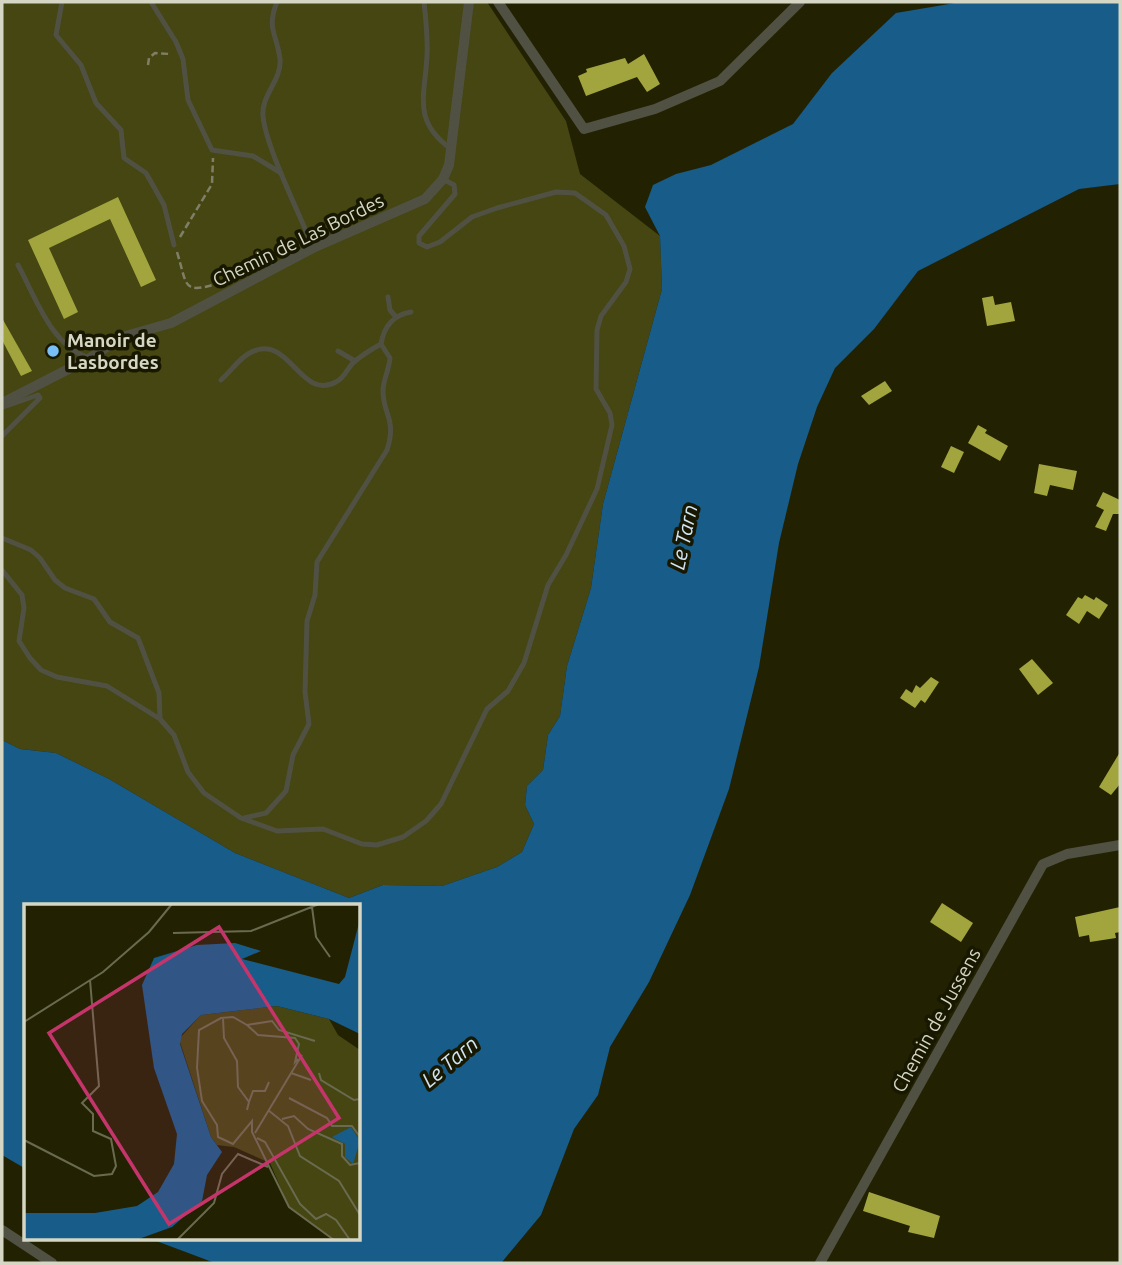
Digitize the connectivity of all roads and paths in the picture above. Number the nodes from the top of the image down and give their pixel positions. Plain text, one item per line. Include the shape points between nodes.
1 (62, 2) edge
2 (151, 2) edge
3 (277, 2) edge
4 (424, 2) edge
5 (469, 2) edge
6 (498, 2) edge
7 (800, 2) edge
8 (183, 59) junction
9 (148, 65) dead end
10 (451, 149) junction
11 (212, 150) junction
12 (284, 174) junction
13 (443, 179) junction
14 (174, 245) junction
15 (313, 248) junction
16 (18, 265) dead end
17 (228, 281) dead end
18 (388, 297) dead end
19 (411, 312) dead end
20 (396, 317) junction
21 (381, 344) junction
22 (338, 351) dead end
23 (90, 358) junction
24 (355, 360) junction
25 (221, 380) dead end
26 (2, 405) edge
27 (2, 436) edge
28 (2, 538) edge
29 (2, 570) edge
30 (160, 719) junction
31 (241, 818) junction
32 (1120, 845) edge
33 (2, 1230) edge
34 (52, 1263) edge
35 (820, 1263) edge

1 - 14 lane via 56,35 81,65 96,103 121,130 124,158 146,173 164,205
2 - 8 lane
3 - 12 lane via 271,31 279,70 263,114
4 - 10 lane via 427,57 422,110 432,131
5 - 10 street
6 - 7 street via 584,129 655,109 720,81
8 - 9 path via 159,51 149,58
8 - 11 lane via 188,100
10 - 13 street
11 - 12 lane via 253,156
11 - 14 path via 212,184
12 - 15 lane
13 - 15 street, Chemin de Las Bordes via 425,199
13 - 31 lane via 454,185 455,194 419,236 419,243 427,247 472,218 556,192 575,193 589,201 606,215 624,246 630,269 626,282 601,316 597,330 596,390 612,425 597,489 548,586 524,663 508,691 487,709 441,804 425,821 403,836 370,845 323,829 277,831
14 - 17 path via 192,289 201,291
15 - 23 street, Chemin de Las Bordes via 171,323 122,337
16 - 23 lane via 58,337 76,353
18 - 20 lane
19 - 20 lane
20 - 21 lane via 388,324
21 - 24 lane
21 - 31 lane via 390,358 383,393 391,417 391,437 314,571 305,679 309,724 293,755 286,791 266,813
22 - 24 lane
23 - 26 street, Chemin de Las Bordes
24 - 25 lane via 336,383 316,385 288,358 261,349 240,360
26 - 27 lane via 40,398
28 - 30 lane via 31,550 55,580 94,599 110,622 138,638 159,693
29 - 30 lane via 22,595 19,641 41,670 107,686
30 - 31 lane via 174,735 188,772 204,793
32 - 35 street, Chemin de Jussens via 1067,854 1043,864
33 - 34 street

